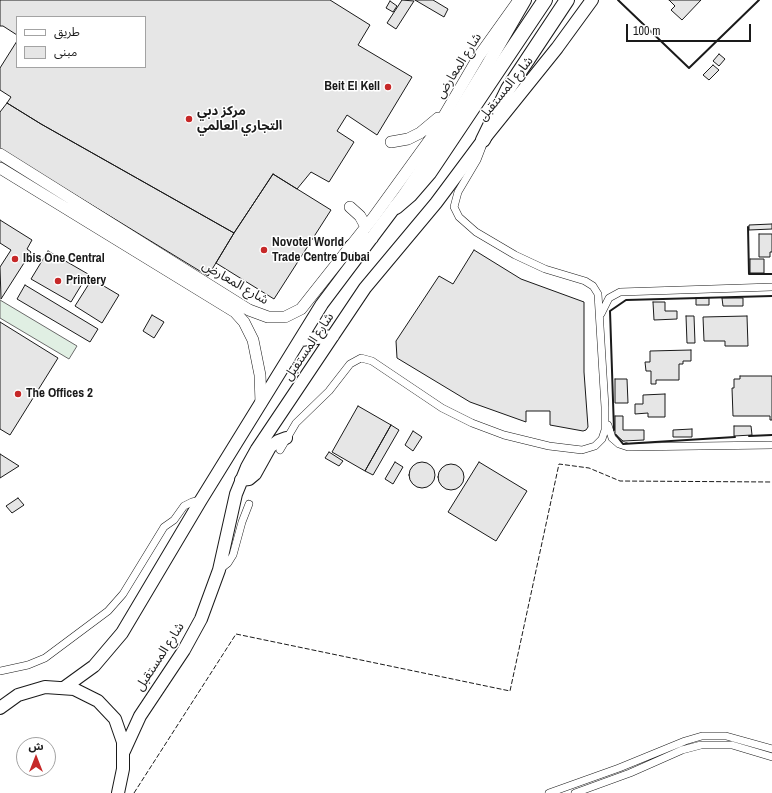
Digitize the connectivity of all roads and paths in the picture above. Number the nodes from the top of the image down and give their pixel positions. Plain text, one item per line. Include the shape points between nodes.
1 (520, 0) edge
2 (524, 0) edge
3 (545, 0) edge
4 (567, 0) edge
5 (592, 0) edge
6 (454, 99) junction
7 (483, 140) junction
8 (391, 142) dead end
9 (0, 154) edge
10 (0, 168) edge
11 (350, 207) dead end
12 (396, 207) junction
13 (366, 227) junction
14 (372, 238) junction
15 (351, 246) junction
16 (772, 287) edge
17 (600, 316) junction
18 (333, 336) junction
19 (301, 340) junction
20 (605, 407) junction
21 (258, 408) junction
22 (286, 438) junction
23 (772, 445) edge
24 (280, 450) dead end
25 (241, 480) junction
26 (201, 500) junction
27 (249, 504) dead end
28 (219, 570) junction
29 (0, 671) edge
30 (65, 687) junction
31 (3, 703) edge
32 (772, 749) edge
33 (124, 751) junction
34 (772, 757) edge
35 (118, 793) edge
36 (549, 793) edge
37 (576, 793) edge

1 - 6 street, شارع المعارض via 479,56
2 - 12 main road, شارع المستقبل via 453,120
3 - 12 highway via 436,164 417,188
4 - 7 highway via 508,89
5 - 7 main road, شارع المستقبل
6 - 8 street via 426,129 408,138
6 - 13 street, شارع المعارض via 423,150
7 - 17 street via 477,160 458,192 454,207 459,218 476,232 515,255 545,269 589,283 598,294
7 - 18 main road, شارع المستقبل via 436,203 365,288
9 - 15 street, شارع المعارض via 262,316 286,317 301,309
10 - 21 street, شارع المعارض via 235,312 248,328 253,340 260,375
11 - 13 street via 360,216
12 - 14 main road, شارع المستقبل
13 - 15 street, شارع المعارض
14 - 15 main road
14 - 19 main road, شارع المستقبل via 334,287
16 - 17 street via 620,292 609,298
17 - 20 street
18 - 19 main road
18 - 25 main road, شارع المستقبل via 257,449
19 - 21 main road, شارع المستقبل
20 - 22 street via 604,435 596,446 582,450 549,446 510,437 472,423 442,408 372,361 361,358 350,364 329,391 296,423
20 - 23 street via 610,434 615,442 628,447
21 - 26 main road, شارع المستقبل
22 - 24 street
22 - 25 main road via 270,447 255,474 249,479
25 - 28 main road, شارع المستقبل via 232,507
26 - 29 street via 184,506 174,520 164,527 124,594 108,611 45,658 28,665
26 - 30 main road, شارع المستقبل via 115,644 94,666
27 - 28 street via 233,555
28 - 33 main road, شارع المستقبل via 193,635 147,704
30 - 31 main road via 36,688
30 - 33 main road via 92,696 104,706 119,727
32 - 36 street via 726,736 702,736 684,740 619,768
33 - 35 main road
34 - 37 street via 732,745 701,745 682,750

